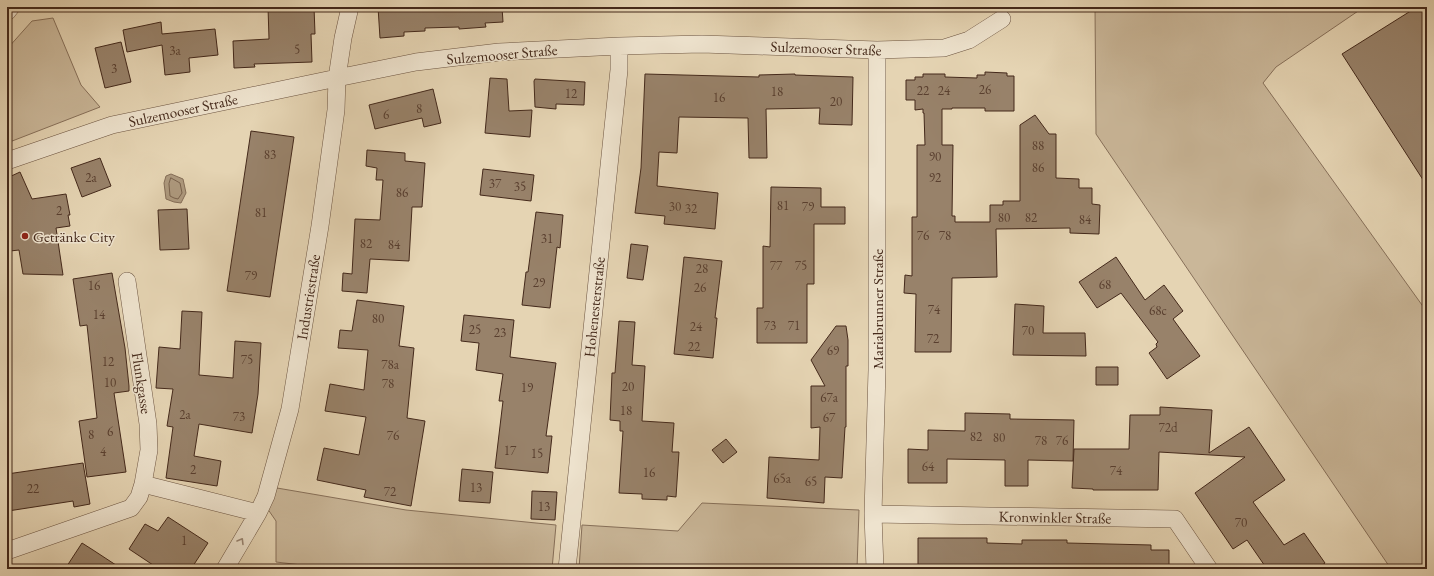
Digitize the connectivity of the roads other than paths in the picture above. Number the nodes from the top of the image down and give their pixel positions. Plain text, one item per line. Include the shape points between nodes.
1 (11, 7) edge
2 (350, 7) edge
3 (7, 12) edge
4 (1002, 18) dead end
5 (619, 46) junction
6 (877, 50) junction
7 (337, 78) junction
8 (7, 161) edge
9 (127, 282) dead end
10 (143, 484) junction
11 (258, 513) junction
12 (873, 514) junction
13 (7, 551) edge
14 (225, 569) edge
15 (567, 569) edge
16 (875, 569) edge
17 (1209, 569) edge

1 - 3 street
2 - 7 street, Industriestraße via 342,38
4 - 6 street, Sulzemooser Straße via 969,40 944,48
5 - 6 street, Sulzemooser Straße via 702,44
5 - 7 street, Sulzemooser Straße via 499,52 416,62
5 - 15 street, Hohenesterstraße via 618,78
6 - 12 street, Mariabrunner Straße via 877,370
7 - 8 street, Sulzemooser Straße via 112,125
7 - 11 street, Industriestraße via 336,110 320,226 290,409 266,496
9 - 10 street, Flunkgasse via 148,424 149,450
10 - 11 street
10 - 13 street, Flunkgasse via 139,497 131,508
14 -> 11 street, Industriestraße
12 - 16 street, Mariabrunner Straße
12 - 17 street, Kronwinkler Straße via 1175,519

